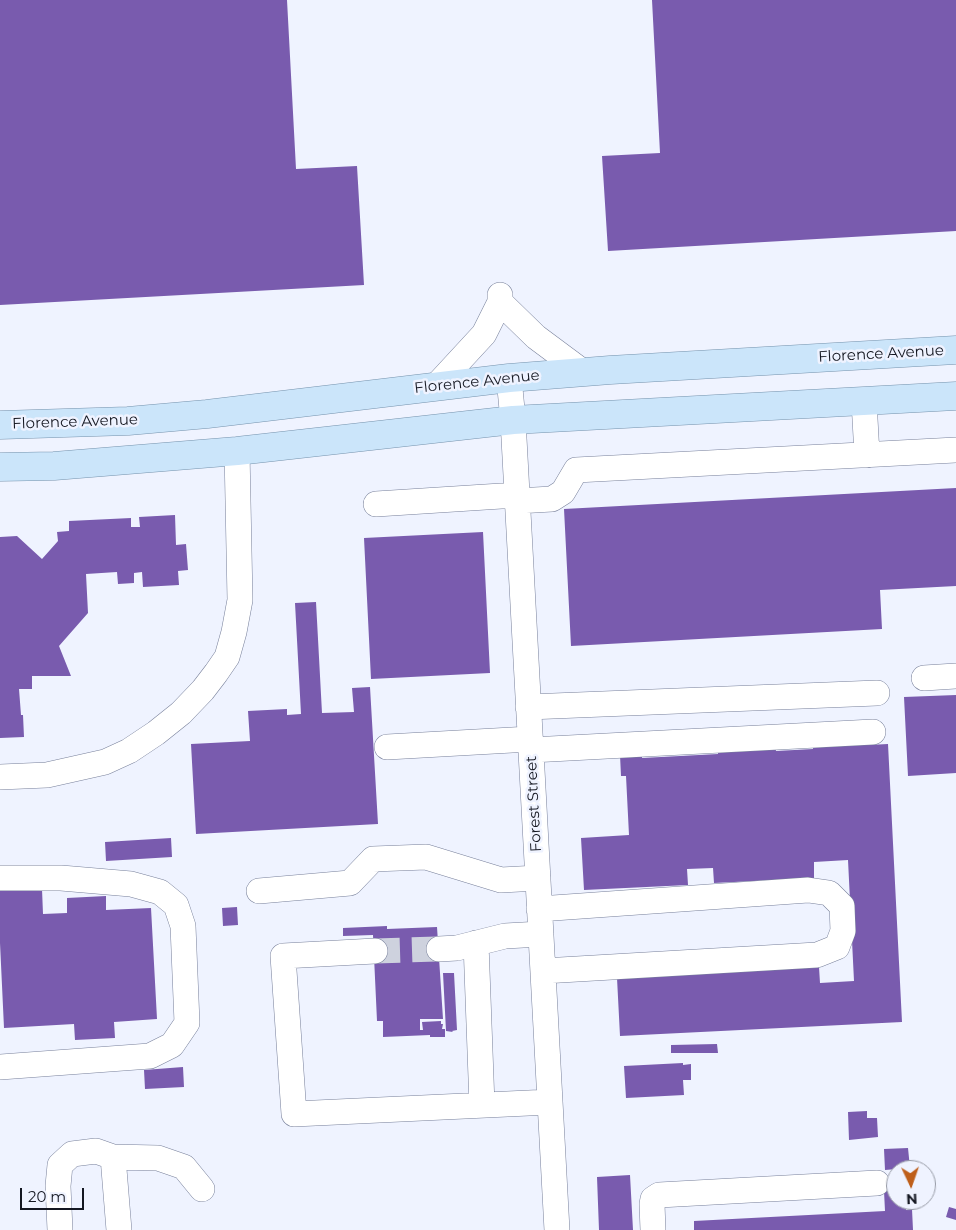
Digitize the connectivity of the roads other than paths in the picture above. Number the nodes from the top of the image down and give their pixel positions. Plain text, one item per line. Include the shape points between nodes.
1 (956, 350) edge
2 (583, 372) junction
3 (509, 378) junction
4 (436, 386) junction
5 (956, 396) edge
6 (864, 401) junction
7 (258, 407) junction
8 (513, 420) junction
9 (0, 425) edge
10 (956, 450) edge
11 (237, 451) junction
12 (867, 455) junction
13 (0, 468) edge
14 (517, 498) junction
15 (376, 504) dead end
16 (956, 676) edge
17 (924, 678) dead end
18 (877, 693) dead end
19 (528, 708) junction
20 (874, 732) dead end
21 (530, 744) junction
22 (387, 747) dead end
23 (0, 777) edge
24 (0, 878) edge
25 (538, 878) junction
26 (259, 891) dead end
27 (539, 909) junction
28 (541, 934) junction
29 (476, 943) junction
30 (439, 948) tunnel mouth
31 (375, 951) tunnel mouth
32 (543, 972) junction
33 (0, 1067) edge
34 (550, 1102) junction
35 (482, 1105) junction
36 (113, 1157) junction
37 (877, 1183) dead end
38 (202, 1189) dead end
39 (60, 1230) edge
40 (120, 1230) edge
41 (557, 1230) edge
42 (652, 1230) edge

1 - 2 main road, Florence Avenue
2 - 3 main road, Florence Avenue
2 - 4 street via 536,337 500,299 484,334
3 - 4 main road, Florence Avenue
3 - 8 street, Forest Street
4 - 7 main road, Florence Avenue
5 - 6 main road
6 - 8 main road
6 - 12 street
7 - 9 main road, Florence Avenue via 128,421
7 - 11 main road via 246,416
8 - 11 main road
8 - 14 street, Forest Street
10 - 12 street
11 - 13 main road
11 - 23 street via 240,600 227,657 216,673 180,713 129,751 106,762 47,775
12 - 14 street via 576,470 563,492 552,499
14 - 15 street
14 - 19 street, Forest Street
16 - 17 street
18 - 19 street
19 - 21 street, Forest Street
20 - 21 street
21 - 22 street
21 - 25 street, Forest Street
24 - 33 street via 61,878 131,884 160,892 176,905 183,926 187,1023 172,1045 150,1056
25 - 26 street via 501,880 426,858 373,859 350,883
25 - 27 street, Forest Street
27 - 28 street, Forest Street
27 - 32 street via 808,890 829,893 842,906 843,931 837,947 817,955
28 - 29 street via 505,936
28 - 32 street, Forest Street
29 - 30 street
29 - 35 street
31 - 35 street via 283,956 294,1114
32 - 34 street, Forest Street
34 - 35 street
34 - 41 street, Forest Street
36 - 38 street via 158,1158 184,1167
36 - 39 street via 96,1151 72,1154 60,1165
36 - 40 street
37 - 42 street via 659,1195 652,1204

